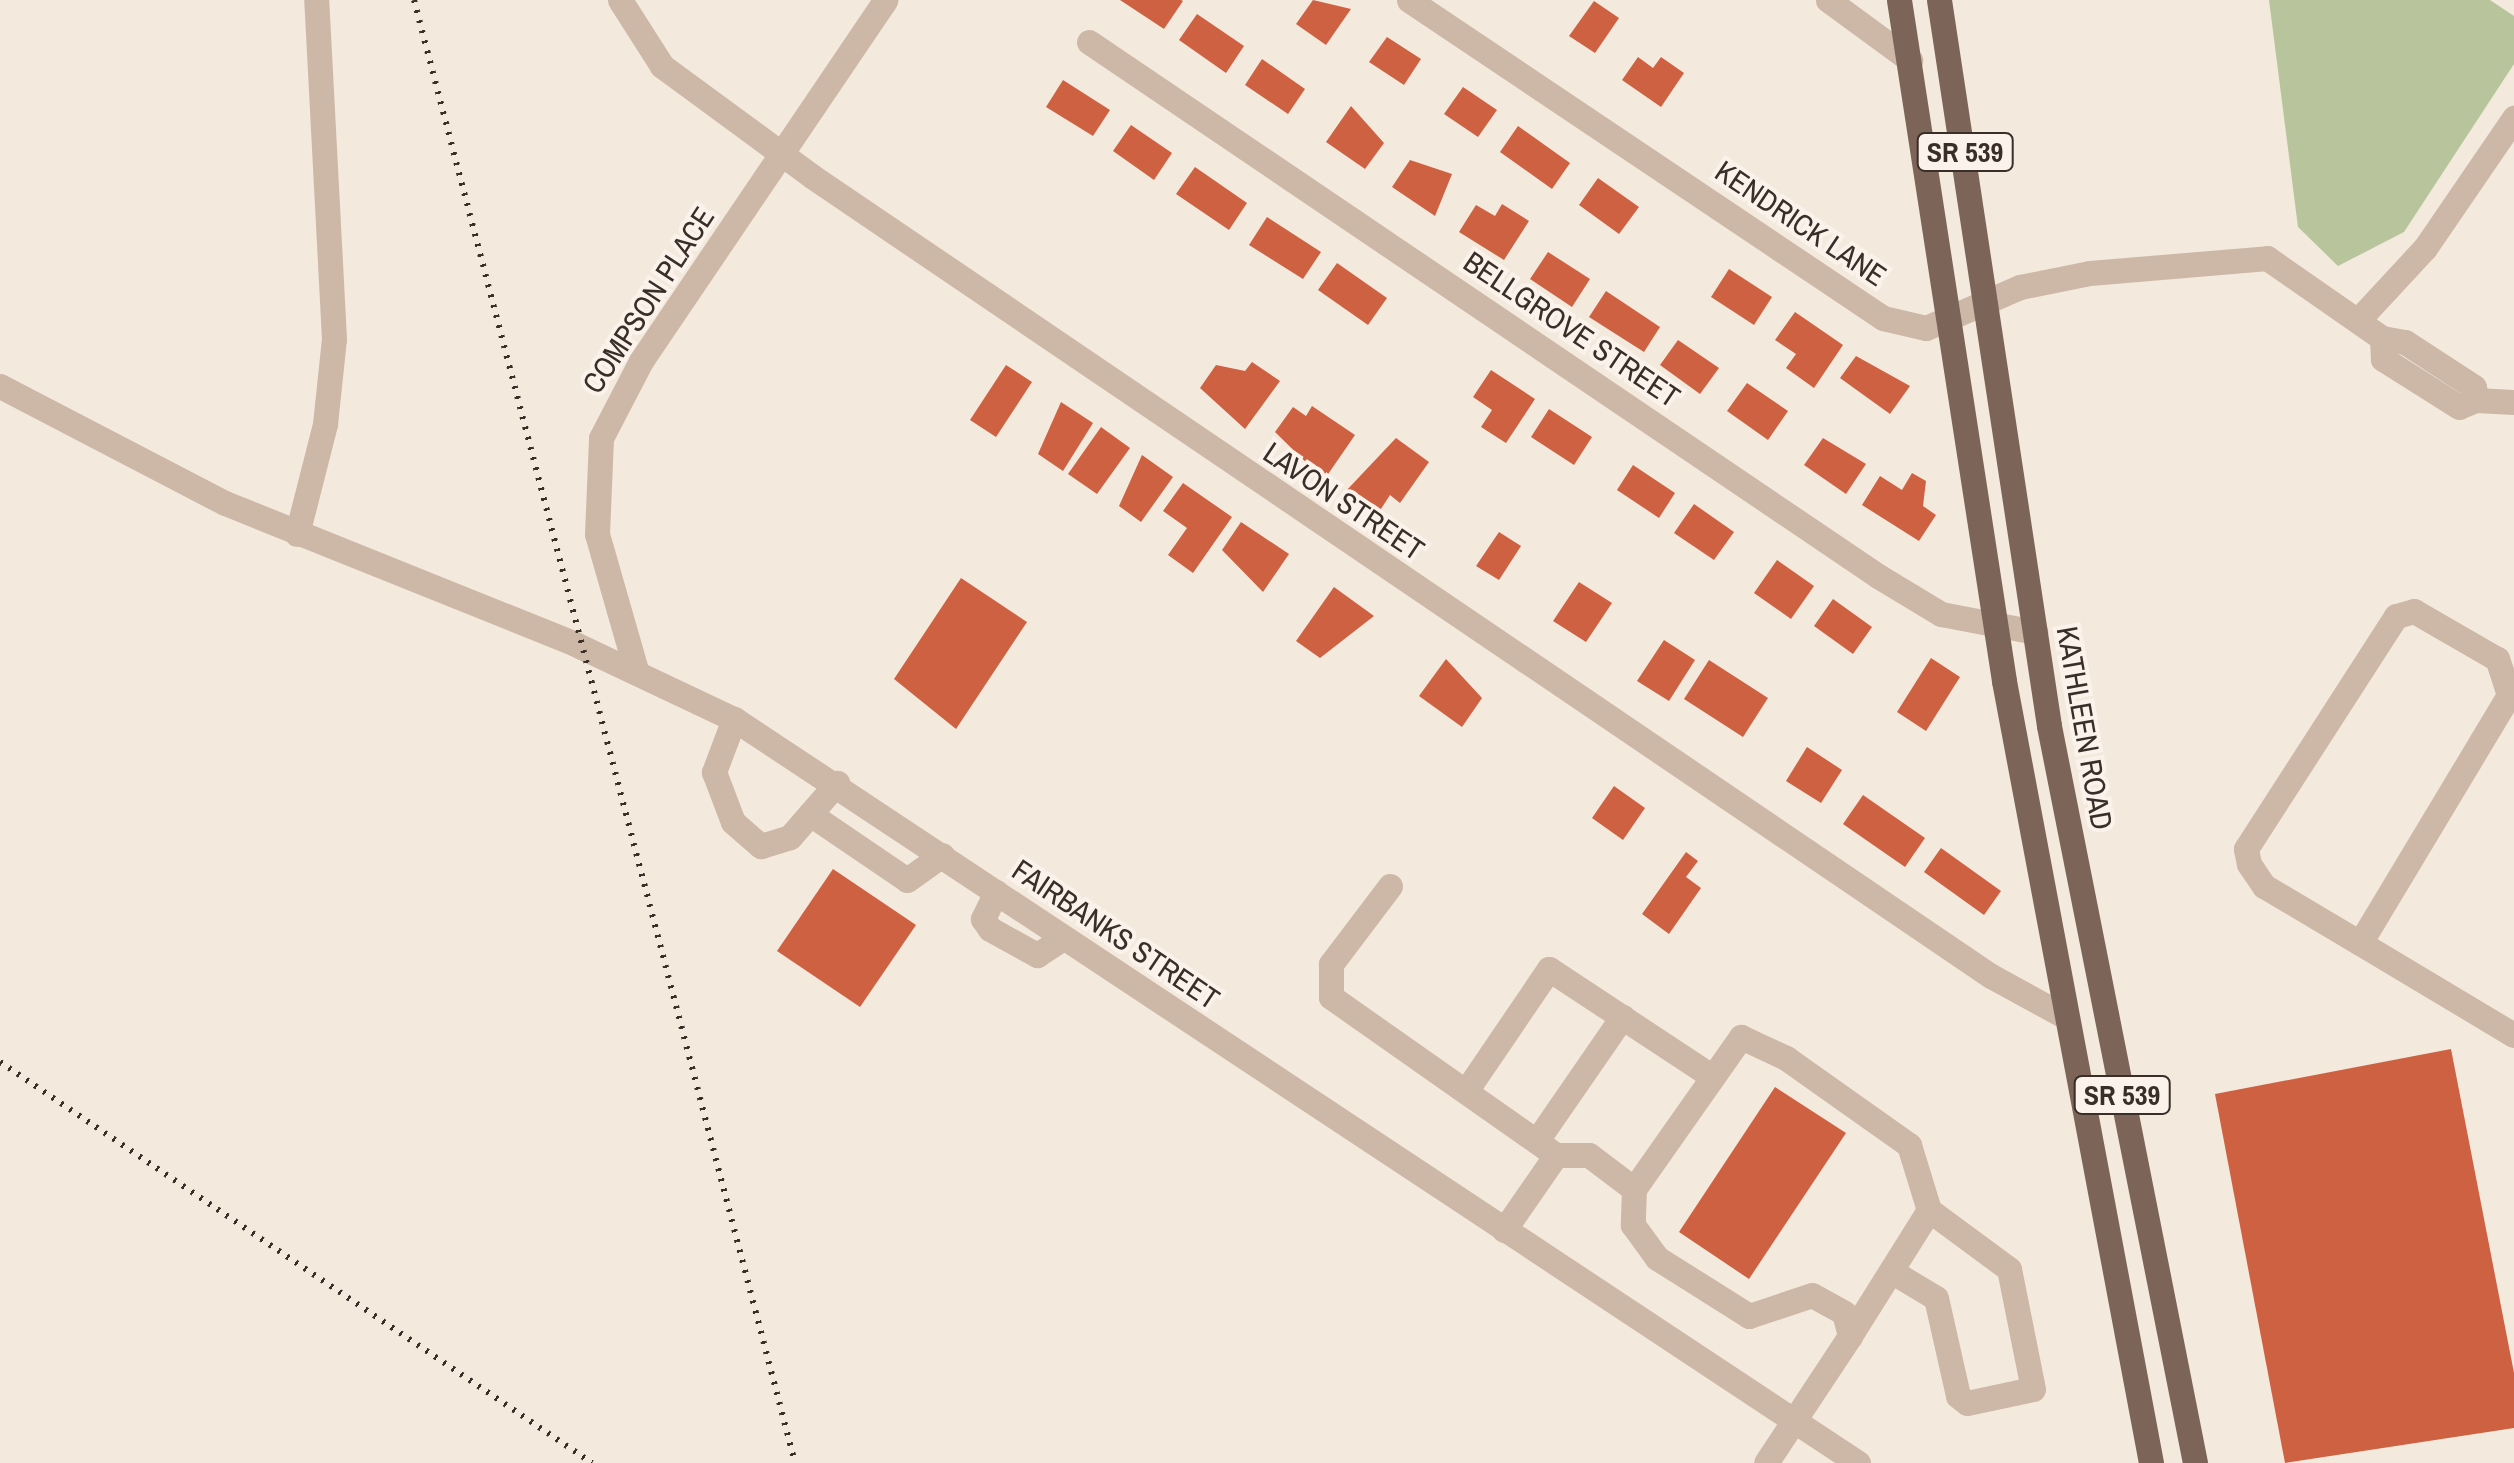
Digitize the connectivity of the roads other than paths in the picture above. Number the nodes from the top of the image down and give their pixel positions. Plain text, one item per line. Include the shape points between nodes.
1 (316, 0) edge
2 (620, 0) edge
3 (885, 0) edge
4 (1409, 0) edge
5 (1828, 0) edge
6 (1899, 0) edge
7 (1939, 0) edge
8 (1089, 42) dead end
9 (1910, 60) junction
10 (2514, 118) edge
11 (786, 154) junction
12 (1982, 304) junction
13 (2361, 317) junction
14 (1948, 320) junction
15 (0, 386) edge
16 (2514, 402) edge
17 (297, 534) junction
18 (1996, 630) junction
19 (2035, 632) junction
20 (636, 670) junction
21 (734, 719) junction
22 (836, 783) junction
23 (810, 814) junction
24 (942, 855) junction
25 (1390, 886) dead end
26 (2360, 943) junction
27 (1622, 1017) junction
28 (2066, 1017) junction
29 (2514, 1035) edge
30 (1712, 1077) junction
31 (1468, 1088) junction
32 (1548, 1146) junction
33 (1634, 1189) junction
34 (1929, 1210) junction
35 (1504, 1230) junction
36 (1891, 1271) junction
37 (1850, 1336) junction
38 (1794, 1422) junction
39 (1766, 1463) edge
40 (1858, 1463) edge
41 (2151, 1463) edge
42 (2195, 1463) edge

1 - 17 street via 334,339 325,424
2 - 11 street, LAVON STREET via 662,66
3 - 11 street, COMPSON PLACE
4 - 14 street, KENDRICK LANE via 1883,318 1926,328
5 - 9 street
6 - 9 main road, SR 539
7 - 12 main road, KATHLEEN ROAD / SR 539
8 - 18 street, BELLGROVE STREET via 1878,576 1941,614
9 - 14 main road, SR 539
10 - 13 street via 2425,248
11 - 20 street, COMPSON PLACE via 641,361 601,438 597,534
11 - 28 street, LAVON STREET via 1198,442
12 - 13 street, KENDRICK LANE via 2090,272 2237,254 2294,271
12 - 14 street, KENDRICK LANE
12 - 19 main road, KATHLEEN ROAD / SR 539
13 - 16 street, KENDRICK LANE via 2382,338 2383,359 2459,407 2476,400
14 - 18 main road, SR 539
15 - 17 street, FAIRBANKS STREET
17 - 20 street, FAIRBANKS STREET
18 - 19 street, BELLGROVE STREET
18 - 28 main road, SR 539
19 - 42 main road, KATHLEEN ROAD / SR 539
20 - 21 street, FAIRBANKS STREET
21 - 22 street, FAIRBANKS STREET
21 - 23 street via 714,772 732,822 774,849
22 - 23 street
22 - 24 street, FAIRBANKS STREET
23 - 24 street via 907,880
24 - 35 street, FAIRBANKS STREET
25 - 31 street via 1331,964 1332,997
26 - 26 street via 2264,886 2246,849 2396,616 2414,611 2497,659 2509,695
26 - 29 street
27 - 30 street
27 - 31 street via 1549,969
27 - 32 street
28 - 41 main road, SR 539
30 - 33 street
30 - 34 street via 1741,1037 1786,1058 1909,1146
31 - 32 street
32 - 33 street via 1589,1155
32 - 35 street
33 - 37 street via 1633,1225 1657,1258 1748,1316 1812,1295 1844,1313
34 - 36 street
34 - 36 street via 2009,1269 2033,1389 1968,1403 1958,1396 1936,1298
35 - 38 street, FAIRBANKS STREET
36 - 37 street
37 - 38 street
38 - 39 street
38 - 40 street, FAIRBANKS STREET

